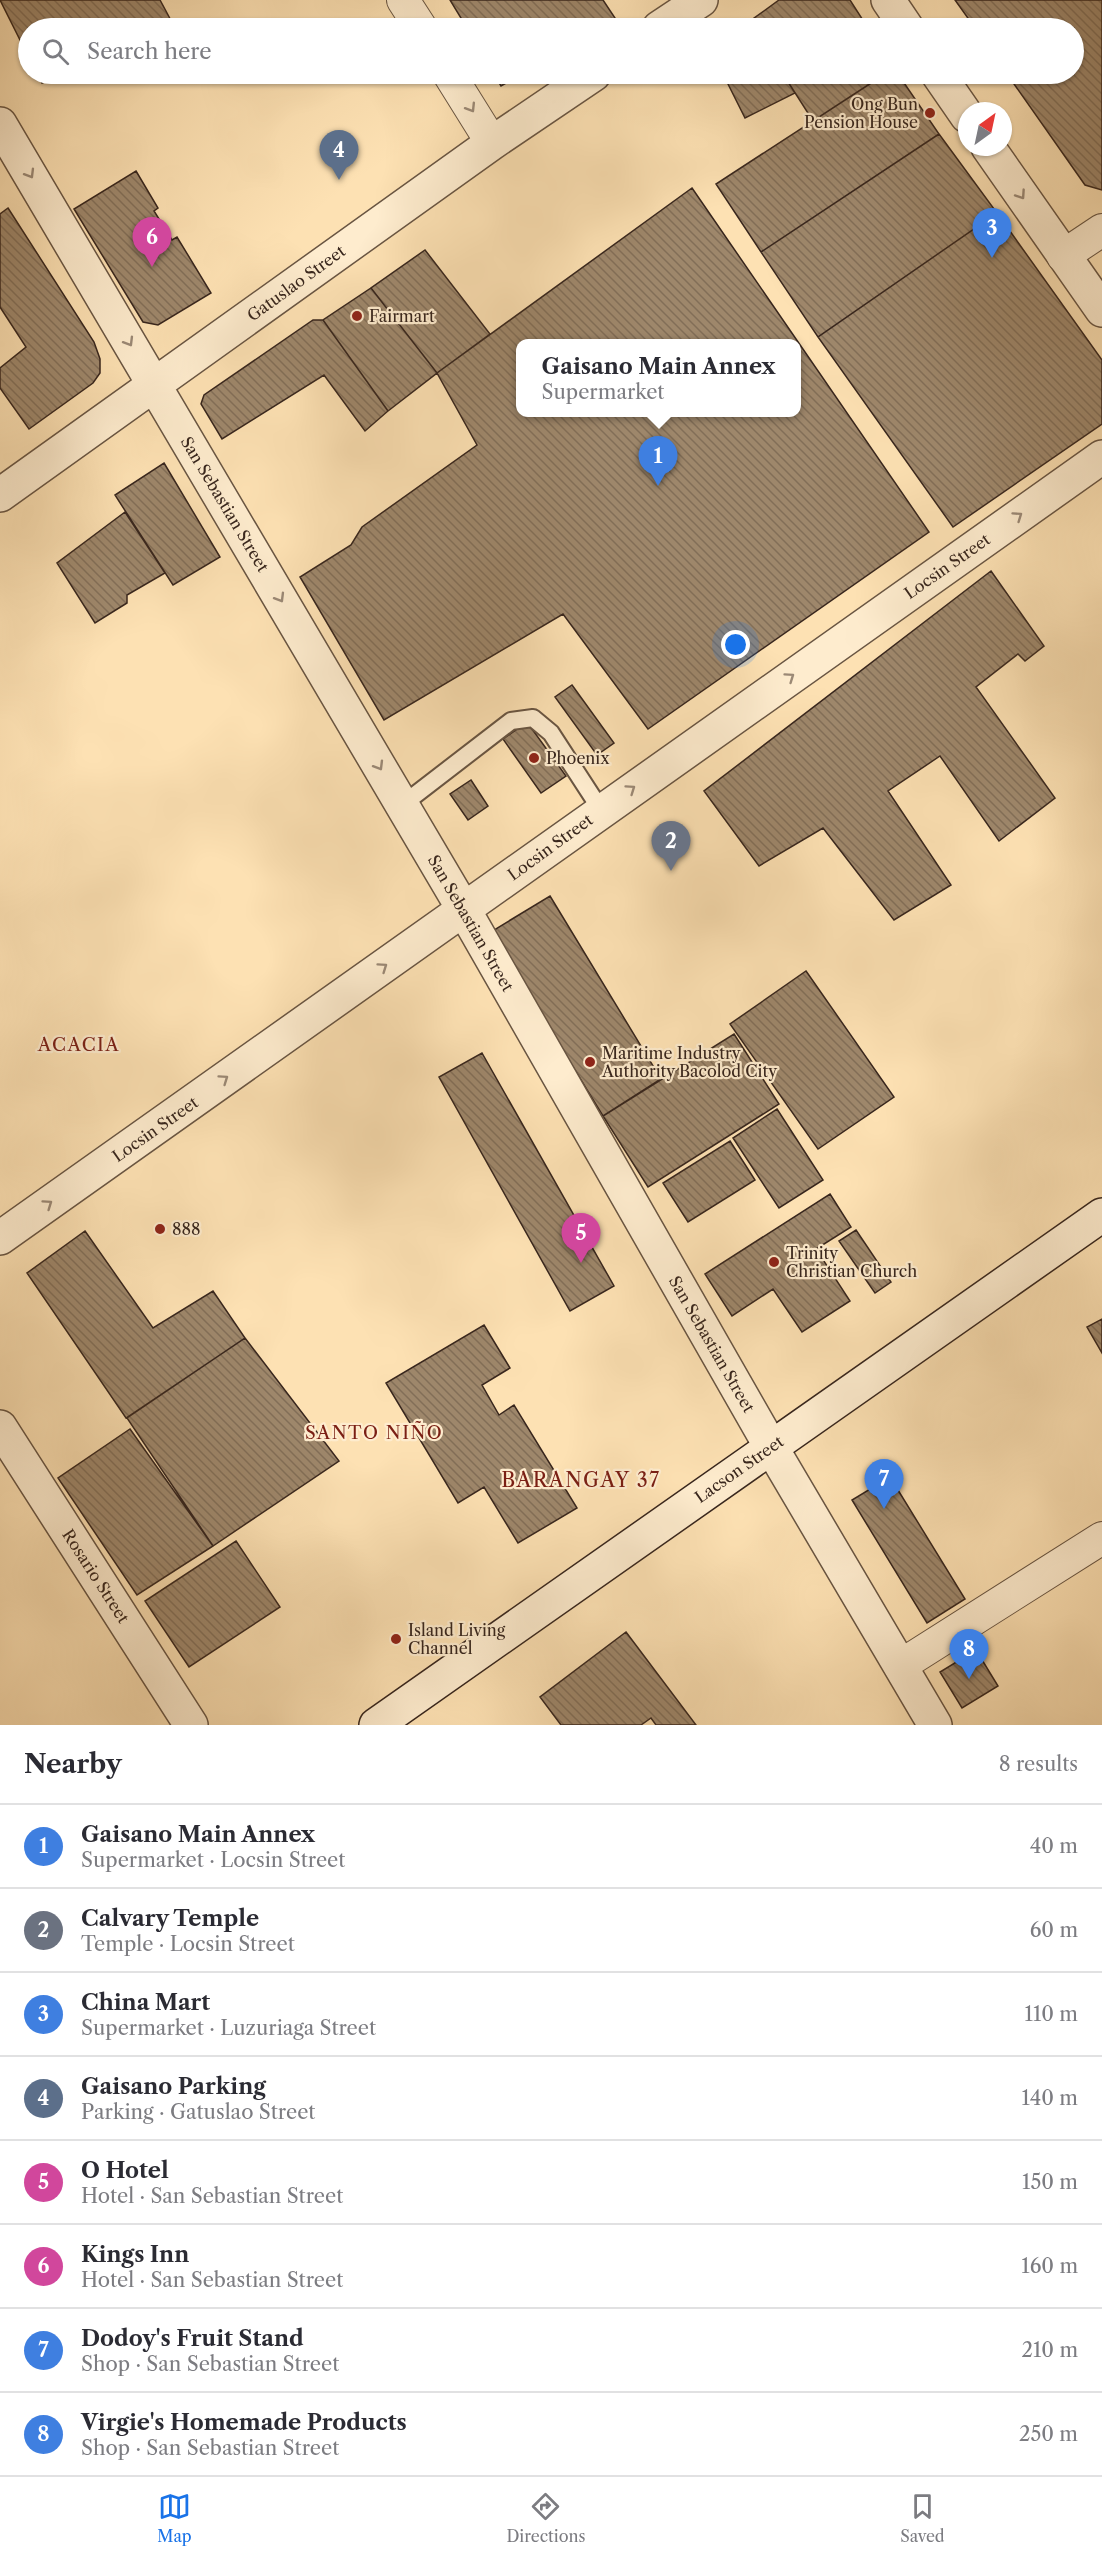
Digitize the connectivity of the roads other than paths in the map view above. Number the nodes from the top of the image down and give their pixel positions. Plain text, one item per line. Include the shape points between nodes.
1 (403, 0) edge
2 (701, 0) edge
3 (888, 0) edge
4 (415, 18) edge
5 (674, 18) edge
6 (900, 18) edge
7 (455, 84) edge
8 (579, 84) edge
9 (945, 84) edge
10 (958, 103) edge
11 (0, 124) edge
12 (492, 143) junction
13 (994, 156) edge
14 (1102, 230) edge
15 (1063, 256) junction
16 (1102, 310) edge
17 (155, 385) junction
18 (1102, 457) edge
19 (0, 495) edge
20 (402, 805) junction
21 (601, 810) junction
22 (464, 910) junction
23 (1102, 1215) edge
24 (0, 1238) edge
25 (0, 1427) edge
26 (771, 1447) junction
27 (1102, 1538) edge
28 (900, 1666) junction
29 (191, 1725) edge
30 (376, 1725) edge
31 (935, 1725) edge

1 - 4 street
2 - 5 street
3 - 6 street
7 -> 12 street
8 - 12 street, Gatuslao Street
9 - 10 street
11 -> 17 street, San Sebastian Street
12 - 17 street, Gatuslao Street
13 -> 15 street
14 - 15 street
15 - 16 street
17 - 19 street, Gatuslao Street
17 -> 20 street, San Sebastian Street
21 -> 18 street, Locsin Street
20 - 21 lane via 512,720 533,718 551,733
20 - 22 street, San Sebastian Street
21 - 22 street, Locsin Street
24 -> 22 street, Locsin Street
22 - 26 street, San Sebastian Street
23 - 26 street, Lacson Street
25 - 29 street, Rosario Street
26 - 28 street, San Sebastian Street
26 - 30 street, Lacson Street
27 - 28 street
28 - 31 street, San Sebastian Street

